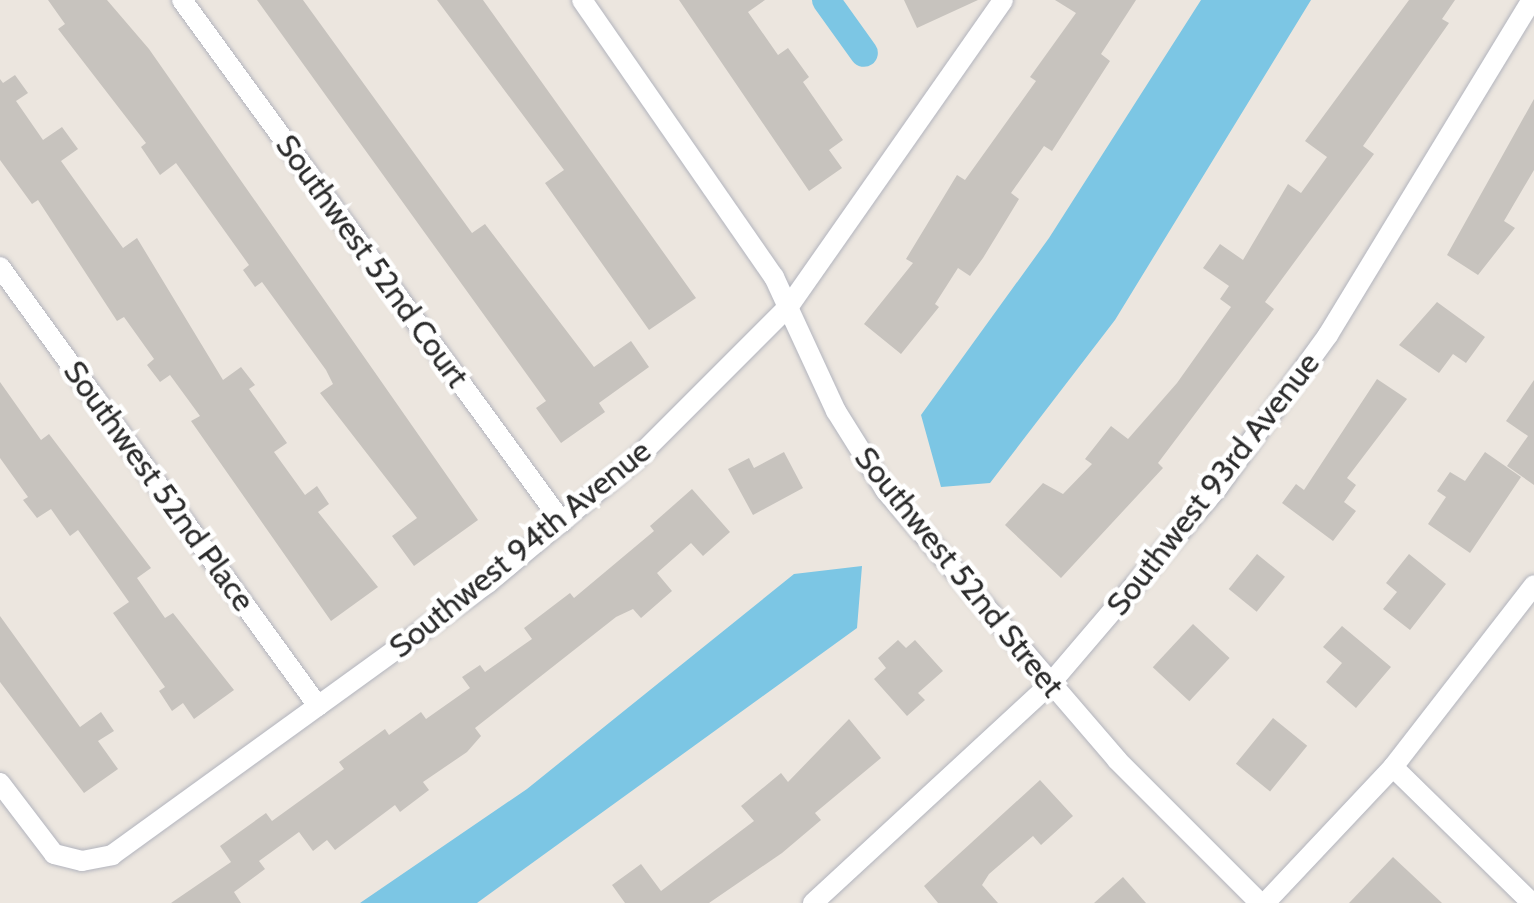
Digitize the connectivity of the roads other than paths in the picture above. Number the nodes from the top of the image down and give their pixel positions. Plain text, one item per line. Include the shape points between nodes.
1 (182, 0) edge
2 (582, 0) edge
3 (1002, 0) edge
4 (1532, 0) edge
5 (0, 266) edge
6 (789, 306) junction
7 (562, 522) junction
8 (1534, 585) edge
9 (1050, 684) junction
10 (318, 706) junction
11 (1393, 767) junction
12 (0, 783) edge
13 (813, 903) edge
14 (1262, 903) edge
15 (1532, 903) edge

1 - 7 street, Southwest 52nd Court
2 - 6 street, Southwest 52nd Street via 742,226
3 - 6 street, Southwest 94th Avenue
4 - 9 street, Southwest 93rd Avenue via 1328,335 1262,430
5 - 10 street, Southwest 52nd Place
6 - 7 street, Southwest 94th Avenue via 635,460
6 - 9 street, Southwest 52nd Street via 859,454
7 - 10 street, Southwest 94th Avenue
8 - 11 street
9 - 13 street, Southwest 93rd Avenue
9 - 14 street, Southwest 52nd Street
10 - 12 street, Southwest 94th Avenue via 128,847 97,860 67,860 42,840
11 - 14 street
11 - 15 street

